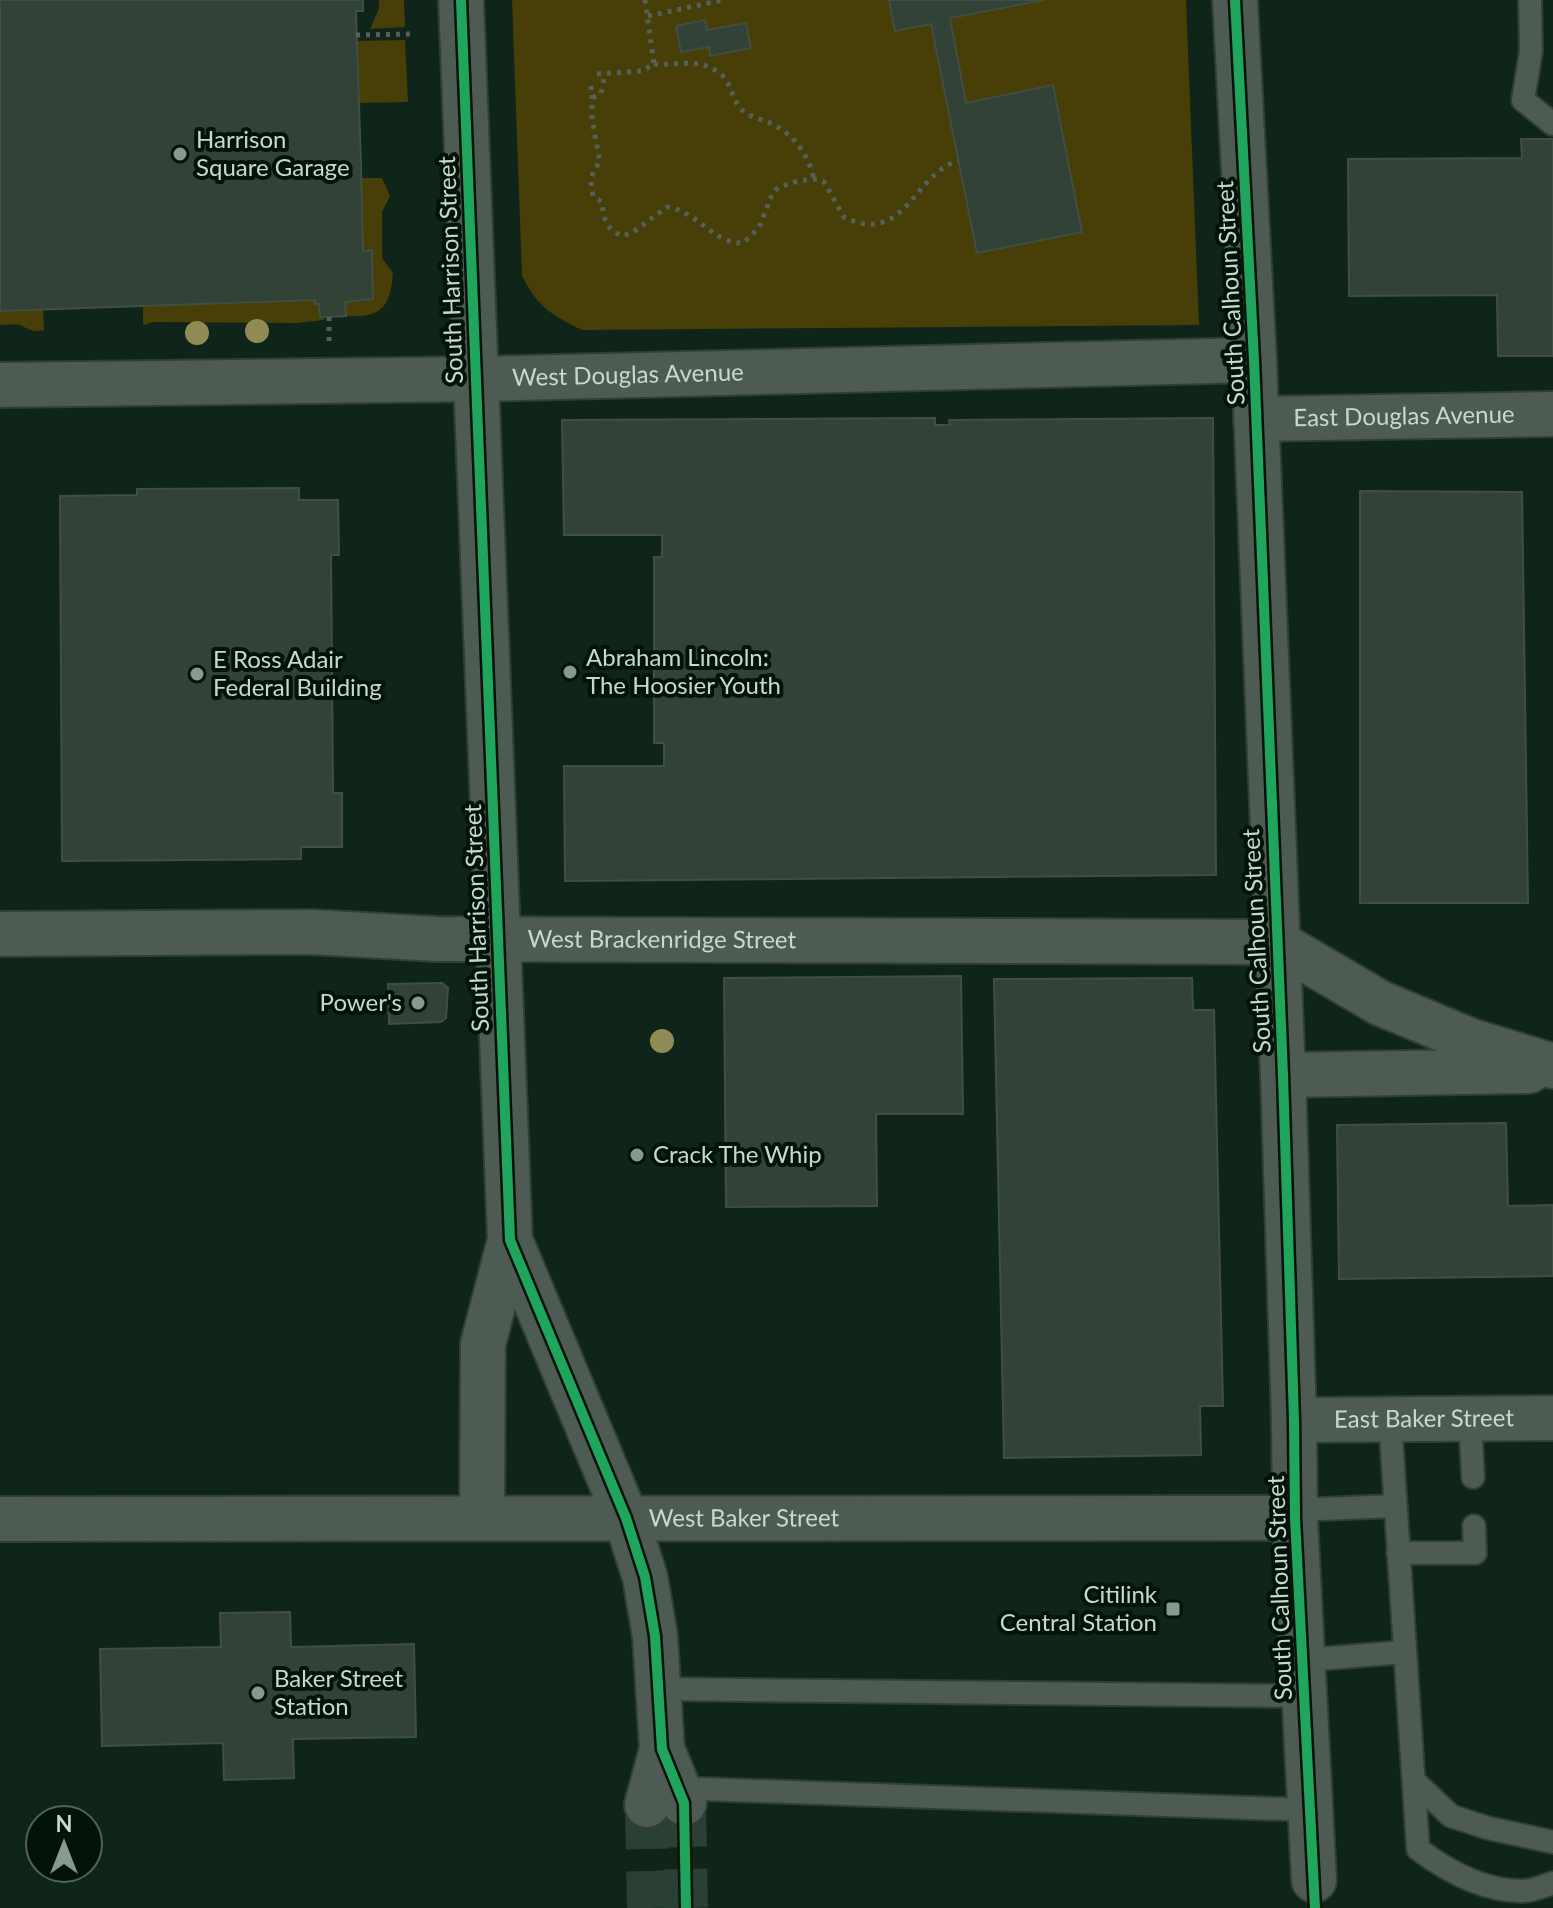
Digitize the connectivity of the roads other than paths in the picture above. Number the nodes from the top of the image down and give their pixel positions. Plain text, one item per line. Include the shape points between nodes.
1 (461, 0) edge
2 (1235, 0) edge
3 (1530, 0) edge
4 (1553, 124) edge
5 (1254, 360) junction
6 (474, 379) junction
7 (0, 385) edge
8 (1553, 414) edge
9 (1256, 419) junction
10 (0, 934) edge
11 (498, 938) junction
12 (1276, 942) junction
13 (1553, 1068) edge
14 (1283, 1075) junction
15 (510, 1240) junction
16 (1553, 1418) edge
17 (1390, 1419) junction
18 (1470, 1419) junction
19 (1294, 1420) junction
20 (1473, 1477) dead end
21 (1395, 1506) junction
22 (1295, 1514) junction
23 (482, 1518) junction
24 (626, 1518) junction
25 (0, 1519) edge
26 (1474, 1526) dead end
27 (1398, 1553) junction
28 (1405, 1652) junction
29 (1304, 1678) junction
30 (658, 1689) junction
31 (1414, 1781) junction
32 (665, 1787) joint
33 (1311, 1810) junction
34 (1553, 1842) edge
35 (1314, 1880) dead end
36 (1553, 1883) edge

1 - 6 street, South Harrison Street
2 - 5 street, South Calhoun Street
3 - 4 lane via 1531,51 1523,100
5 - 6 street, West Douglas Avenue
5 - 9 street, South Calhoun Street
6 - 7 street, West Douglas Avenue
6 - 11 street, South Harrison Street
8 - 9 street, East Douglas Avenue
9 - 12 street, South Calhoun Street
10 - 11 street, West Brackenridge Street via 311,932
11 - 12 street, West Brackenridge Street
11 - 15 street, South Harrison Street
12 - 13 street via 1380,1003
12 - 14 street, South Calhoun Street
13 - 14 street
14 - 19 street, South Calhoun Street
15 - 23 street, South Harrison Street via 483,1344
15 - 24 street, South Harrison Street
16 - 18 street, East Baker Street
17 - 18 street, East Baker Street
17 - 19 street, East Baker Street
17 - 21 lane
18 - 20 lane
19 - 22 street, South Calhoun Street
21 - 22 lane
21 - 27 lane
22 - 24 street, West Baker Street
22 - 29 street, South Calhoun Street
23 - 24 street, West Baker Street
23 - 25 street, West Baker Street
24 - 30 street, South Harrison Street via 645,1577
26 - 27 lane via 1475,1553
27 - 28 lane
28 - 29 lane
28 - 31 lane
29 - 30 lane
29 - 33 street, South Calhoun Street
30 - 32 street, South Harrison Street
31 - 34 lane via 1451,1816
31 - 36 lane via 1418,1849 1444,1869 1479,1883 1524,1891
32 - 33 lane
33 - 35 street, South Calhoun Street

